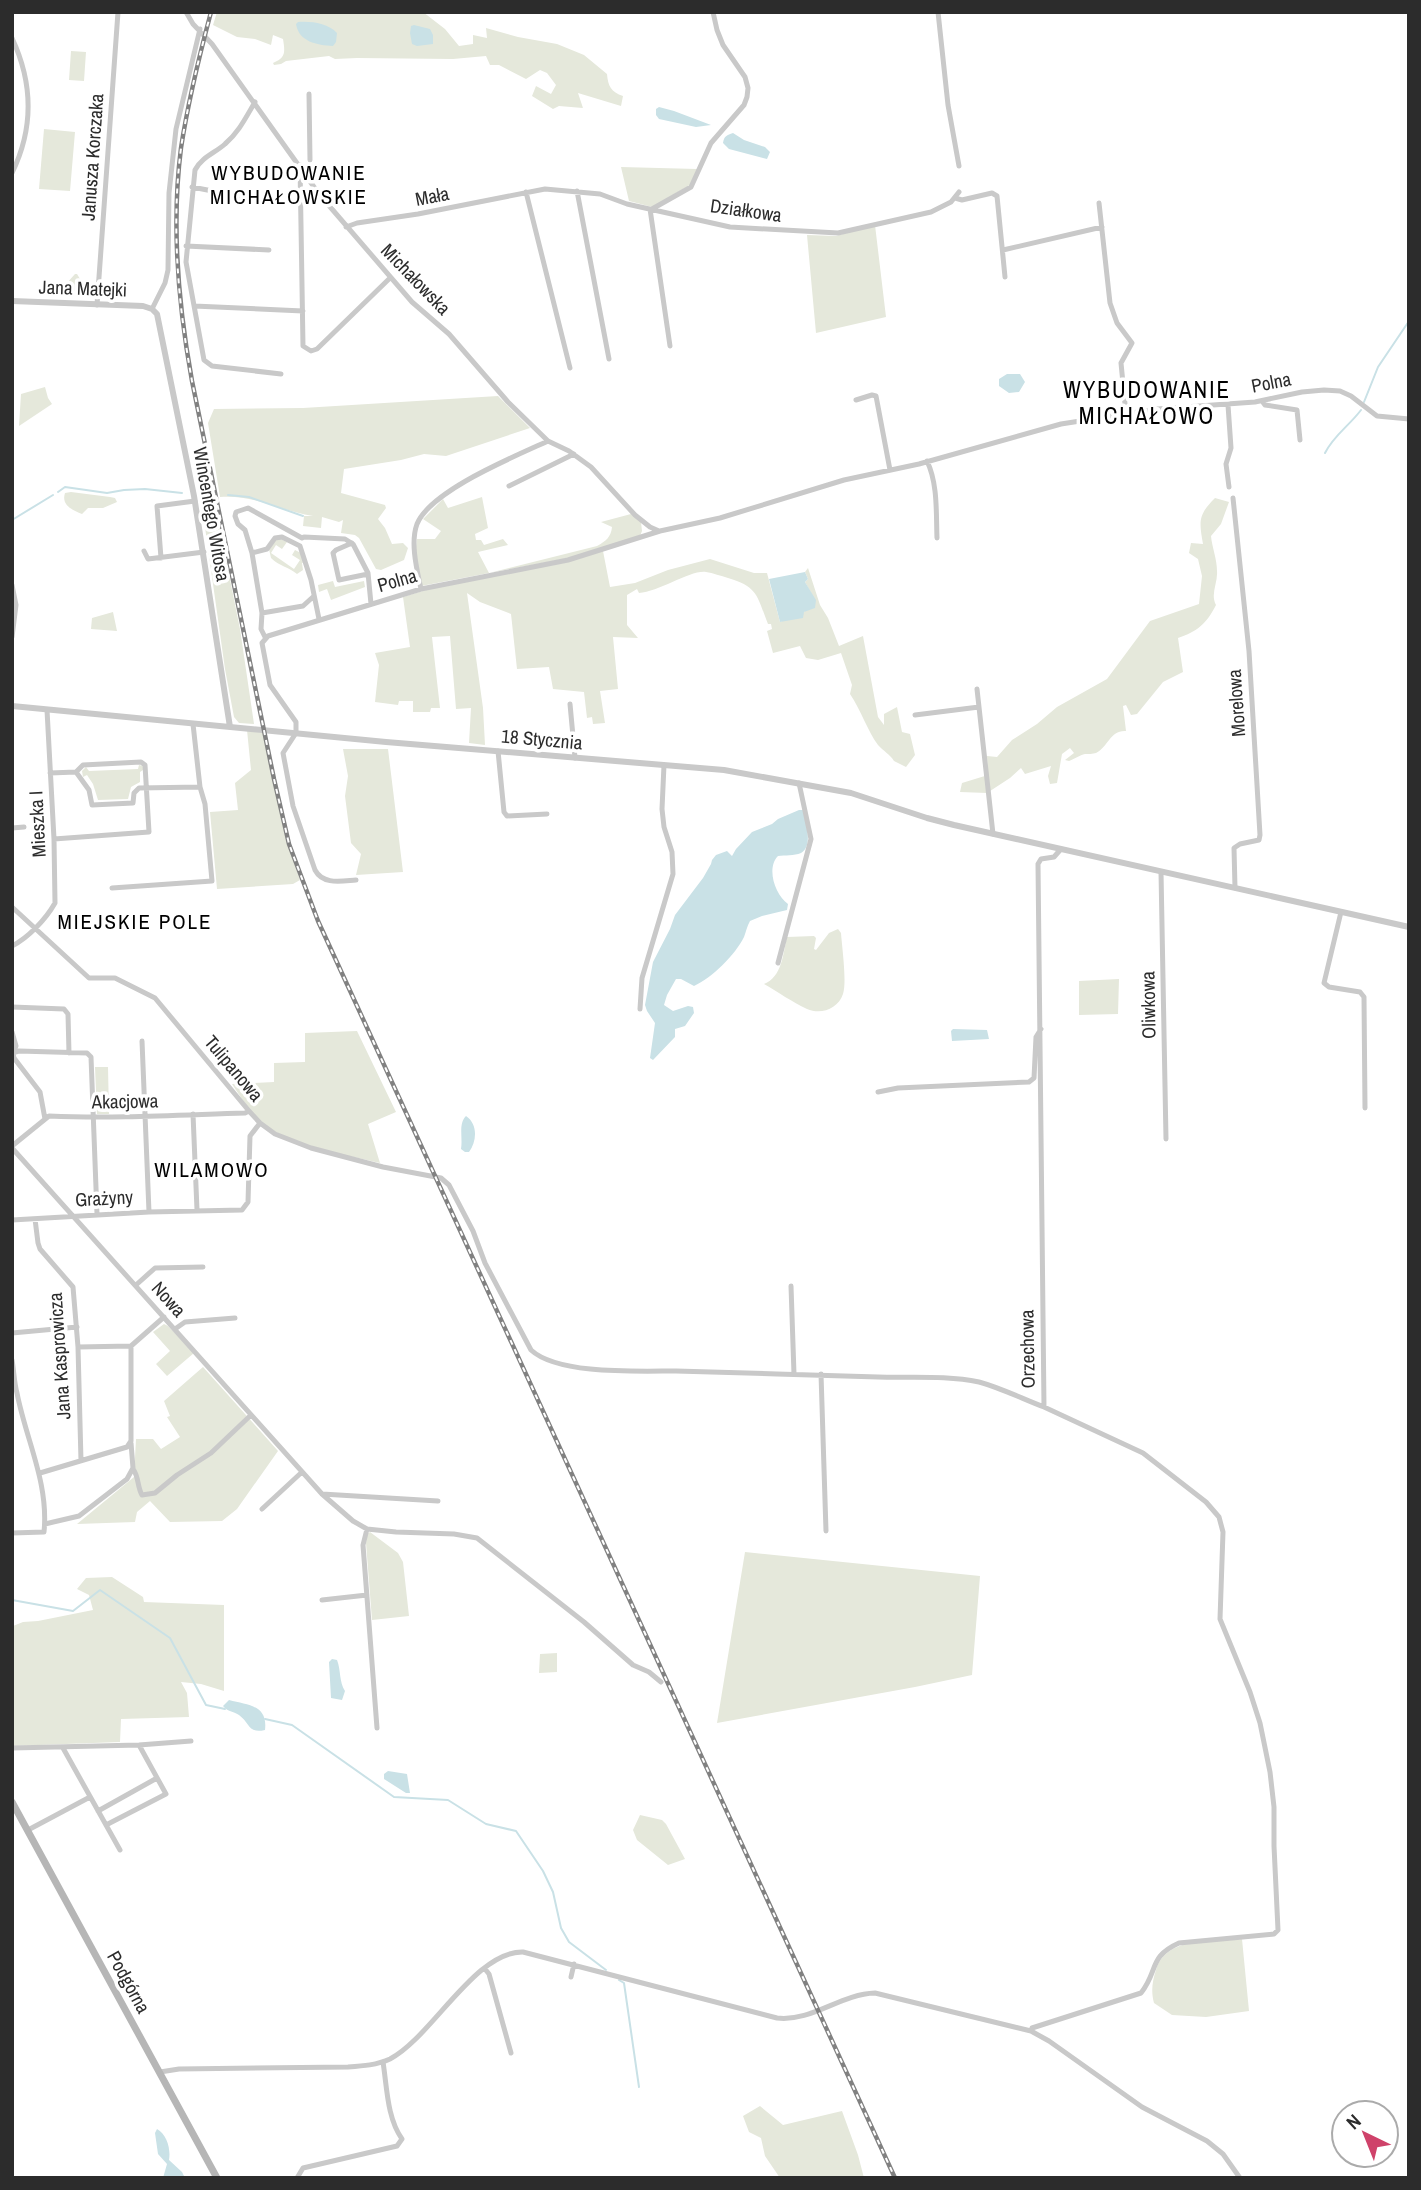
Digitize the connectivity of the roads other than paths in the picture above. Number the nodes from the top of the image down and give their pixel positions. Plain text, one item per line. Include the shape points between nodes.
1 (118, 12) edge
2 (186, 12) edge
3 (713, 12) edge
4 (938, 12) edge
5 (200, 30) junction
6 (12, 38) edge
7 (309, 94) dead end
8 (255, 102) junction
9 (310, 160) dead end
10 (300, 165) junction
11 (959, 166) dead end
12 (12, 173) edge
13 (192, 187) junction
14 (577, 191) junction
15 (525, 192) junction
16 (265, 196) dead end
17 (1100, 203) dead end
18 (651, 209) junction
19 (346, 227) junction
20 (1102, 227) junction
21 (186, 246) junction
22 (269, 250) dead end
23 (1003, 250) junction
24 (1005, 277) dead end
25 (390, 278) junction
26 (12, 301) edge
27 (97, 305) junction
28 (194, 306) junction
29 (152, 309) junction
30 (303, 311) junction
31 (670, 346) dead end
32 (609, 359) dead end
33 (570, 368) dead end
34 (281, 374) dead end
35 (856, 400) dead end
36 (1262, 401) junction
37 (1227, 405) junction
38 (1126, 414) junction
39 (1409, 419) edge
40 (1300, 440) dead end
41 (548, 441) junction
42 (574, 454) junction
43 (927, 461) junction
44 (890, 470) junction
45 (509, 486) dead end
46 (1229, 487) dead end
47 (1233, 498) dead end
48 (195, 501) junction
49 (644, 522) junction
50 (660, 531) junction
51 (642, 537) junction
52 (937, 538) dead end
53 (349, 544) junction
54 (144, 551) dead end
55 (204, 552) junction
56 (252, 553) junction
57 (161, 558) junction
58 (368, 574) junction
59 (12, 585) edge
60 (421, 589) junction
61 (314, 596) junction
62 (371, 604) junction
63 (262, 613) junction
64 (319, 619) junction
65 (12, 636) edge
66 (265, 637) junction
67 (977, 689) dead end
68 (570, 704) dead end
69 (12, 706) edge
70 (979, 707) junction
71 (47, 710) junction
72 (915, 715) dead end
73 (193, 724) junction
74 (230, 727) junction
75 (296, 733) junction
76 (498, 751) junction
77 (575, 758) junction
78 (664, 765) junction
79 (76, 772) junction
80 (50, 773) junction
81 (799, 783) junction
82 (200, 787) junction
83 (146, 788) junction
84 (547, 814) dead end
85 (24, 827) dead end
86 (12, 828) edge
87 (993, 834) junction
88 (54, 839) junction
89 (1061, 849) junction
90 (1161, 872) junction
91 (356, 880) dead end
92 (112, 888) dead end
93 (1235, 888) junction
94 (12, 907) edge
95 (1341, 912) junction
96 (1409, 927) edge
97 (34, 928) junction
98 (12, 946) edge
99 (778, 963) dead end
100 (12, 1007) edge
101 (640, 1009) dead end
102 (1041, 1029) junction
103 (12, 1032) edge
104 (142, 1041) dead end
105 (13, 1053) edge
106 (69, 1053) junction
107 (878, 1092) dead end
108 (1364, 1108) dead end
109 (249, 1111) junction
110 (193, 1114) junction
111 (145, 1117) junction
112 (92, 1118) junction
113 (45, 1119) junction
114 (260, 1123) junction
115 (1166, 1139) dead end
116 (12, 1147) edge
117 (197, 1210) junction
118 (149, 1212) junction
119 (97, 1214) junction
120 (72, 1216) junction
121 (35, 1219) junction
122 (12, 1220) edge
123 (203, 1267) dead end
124 (136, 1285) junction
125 (791, 1286) dead end
126 (164, 1317) junction
127 (235, 1318) dead end
128 (77, 1327) junction
129 (175, 1329) junction
130 (12, 1333) edge
131 (131, 1346) junction
132 (78, 1347) junction
133 (12, 1360) edge
134 (550, 1362) joint
135 (794, 1374) junction
136 (821, 1374) junction
137 (1044, 1407) junction
138 (251, 1415) junction
139 (131, 1441) junction
140 (81, 1461) junction
141 (133, 1469) junction
142 (302, 1472) junction
143 (40, 1473) junction
144 (322, 1494) junction
145 (438, 1501) dead end
146 (262, 1509) dead end
147 (45, 1524) junction
148 (367, 1529) junction
149 (827, 1531) dead end
150 (12, 1533) edge
151 (367, 1595) junction
152 (322, 1600) dead end
153 (662, 1682) dead end
154 (377, 1728) dead end
155 (191, 1741) dead end
156 (139, 1745) junction
157 (12, 1748) edge
158 (63, 1748) junction
159 (158, 1778) junction
160 (90, 1797) junction
161 (12, 1802) edge
162 (98, 1811) junction
163 (106, 1825) junction
164 (28, 1830) junction
165 (120, 1850) dead end
166 (574, 1964) junction
167 (485, 1969) junction
168 (571, 1977) dead end
169 (1031, 2031) junction
170 (512, 2053) dead end
171 (383, 2062) junction
172 (160, 2072) junction
173 (217, 2178) edge
174 (297, 2178) edge
175 (1240, 2178) edge

1 - 27 street, Janusza Korczaka
2 - 5 street, Michałowska
3 - 18 street via 723,45 744,77 747,97 710,143 691,187
4 - 11 street
5 - 8 street, Michałowska
5 - 29 street via 176,129 169,193 169,270
6 - 12 street via 24,73 29,109 26,139
7 - 9 street
8 - 10 street, Michałowska
8 - 13 street via 235,135 199,163
10 - 19 street, Michałowska
10 - 30 street
13 - 16 street via 248,198
13 - 21 street
14 - 15 street, Działkowa
14 - 18 street, Działkowa
14 - 32 street
15 - 19 street, Mała
15 - 33 street
17 - 20 street
18 - 23 street, Działkowa via 744,229 838,233 931,212 957,195 962,200 992,193 997,196
18 - 31 street
19 - 25 street, Michałowska
20 - 23 street
20 - 38 street via 1112,312 1132,343 1121,362
21 - 22 street
21 - 28 street
23 - 24 street
25 - 30 street via 312,351 303,346
25 - 41 street, Michałowska
26 - 27 street, Jana Matejki
27 - 29 street, Jana Matejki
28 - 30 street
28 - 34 street via 204,360 212,366
29 - 48 street, Wincentego Witosa via 158,319
35 - 44 street via 876,396
36 - 37 street, Polna
36 - 39 street, Polna via 1302,392 1340,391 1377,416
36 - 40 street via 1297,410
37 - 38 street, Polna
37 - 46 street
38 - 43 street, Polna via 1061,424
41 - 42 street, Michałowska
41 - 60 street via 447,492 427,511 417,525 414,555
42 - 45 street
42 - 49 street, Michałowska
43 - 44 street, Polna
43 - 52 street via 934,484
44 - 50 street, Polna
47 - 93 street, Morelowa via 1249,652 1260,835 1255,842 1234,848
48 - 55 street, Wincentego Witosa
48 - 57 street via 157,506
49 - 50 street, Michałowska
49 - 51 street
50 - 51 street, Polna
51 - 60 street, Polna via 568,560
53 - 56 street via 341,538 302,538 242,508 235,516
53 - 58 street
53 - 58 street via 333,553 339,580
54 - 57 street via 148,559
55 - 57 street
55 - 74 street, Wincentego Witosa
56 - 61 street via 267,549 275,538 300,546
56 - 63 street
58 - 62 street
59 - 65 street via 16,606
60 - 62 street, Polna
61 - 63 street via 303,606
61 - 64 street
62 - 64 street, Polna
63 - 66 street
64 - 66 street, Polna
66 - 75 street via 262,643 270,685 295,719
67 - 70 street
68 - 77 street
69 - 71 street, 18 Stycznia
70 - 72 street
70 - 87 street
71 - 73 street, 18 Stycznia
71 - 80 street, Mieszka I
73 - 74 street, 18 Stycznia
73 - 82 street
74 - 75 street, 18 Stycznia
75 - 76 street, 18 Stycznia
75 - 91 street via 283,753 293,806 316,870 327,881
76 - 77 street, 18 Stycznia
76 - 84 street via 503,812 507,816
77 - 78 street, 18 Stycznia
78 - 81 street, 18 Stycznia
78 - 101 street via 662,809 673,874 642,978
79 - 80 street
79 - 83 street via 83,765 141,762
79 - 83 street via 89,790 92,805 133,803 136,790
80 - 88 street, Mieszka I
81 - 87 street, 18 Stycznia via 851,793
81 - 99 street via 811,839
82 - 83 street
82 - 92 street via 212,881
83 - 88 street via 149,832
85 - 86 street
87 - 89 street, 18 Stycznia
88 - 97 street, Mieszka I via 55,903
89 - 90 street, 18 Stycznia
89 - 102 street, Orzechowa via 1038,864
90 - 93 street, 18 Stycznia
90 - 115 street, Oliwkowa
93 - 95 street, 18 Stycznia
94 - 97 street, Tulipanowa
95 - 96 street, 18 Stycznia
95 - 108 street via 1324,983 1364,997
97 - 98 street, Mieszka I
97 - 109 street, Tulipanowa via 89,978 115,978 155,998
100 - 106 street via 64,1009
102 - 107 street via 1036,1037 1034,1078 1029,1082
102 - 137 street, Orzechowa
103 - 105 street
104 - 111 street
105 - 106 street
105 - 113 street via 40,1092
106 - 112 street via 91,1057
109 - 110 street, Akacjowa
109 - 114 street, Tulipanowa
110 - 111 street, Akacjowa
110 - 117 street
111 - 112 street, Akacjowa
111 - 118 street
112 - 113 street, Akacjowa
112 - 119 street
113 - 116 street
114 - 117 street, Grażyny via 250,1136 248,1202 242,1210
114 - 134 street, Tulipanowa via 311,1148 442,1178 531,1350
116 - 120 street, Nowa
117 - 118 street, Grażyny
118 - 119 street, Grażyny
119 - 120 street, Grażyny
120 - 121 street, Grażyny
120 - 124 street, Nowa
121 - 122 street, Grażyny
121 - 128 street, Jana Kasprowicza via 40,1249 73,1287
123 - 124 street via 155,1268
124 - 126 street, Nowa
125 - 135 street
126 - 129 street, Nowa
126 - 131 street
127 - 129 street via 185,1322
128 - 130 street
128 - 132 street, Jana Kasprowicza
129 - 138 street, Nowa
131 - 132 street
131 - 139 street
132 - 140 street, Jana Kasprowicza
133 - 143 street
134 - 135 street, Orzechowa via 623,1370
135 - 136 street, Orzechowa
136 - 137 street, Orzechowa via 979,1382
136 - 149 street
137 - 169 street via 1143,1453 1219,1517 1223,1532 1220,1619 1250,1692 1270,1772 1279,1930 1179,1943 1158,1957 1142,1993
138 - 141 street via 211,1453 155,1493 142,1495
138 - 142 street, Nowa
139 - 140 street via 127,1447
139 - 141 street
140 - 143 street
141 - 147 street via 127,1479 79,1516
142 - 144 street, Nowa
142 - 146 street
143 - 147 street
144 - 145 street
144 - 148 street, Nowa
147 - 150 street via 44,1532
148 - 151 street via 363,1545
148 - 153 street via 477,1538 633,1665
151 - 152 street
151 - 154 street
155 - 156 street
156 - 158 street
156 - 159 street
157 - 158 street
158 - 160 street
159 - 162 street
159 - 163 street via 166,1794
160 - 162 street
160 - 164 street
161 - 164 main road, Podgórna
162 - 163 street
163 - 165 street
164 - 172 main road, Podgórna
166 - 167 street via 515,1952
166 - 168 street
166 - 169 street via 777,2018 792,2019 859,1994 875,1993
167 - 170 street
167 - 171 street via 407,2046
169 - 175 street via 1142,2107 1207,2141
171 - 172 street
171 - 174 street via 401,2143 303,2168
172 - 173 main road, Podgórna

